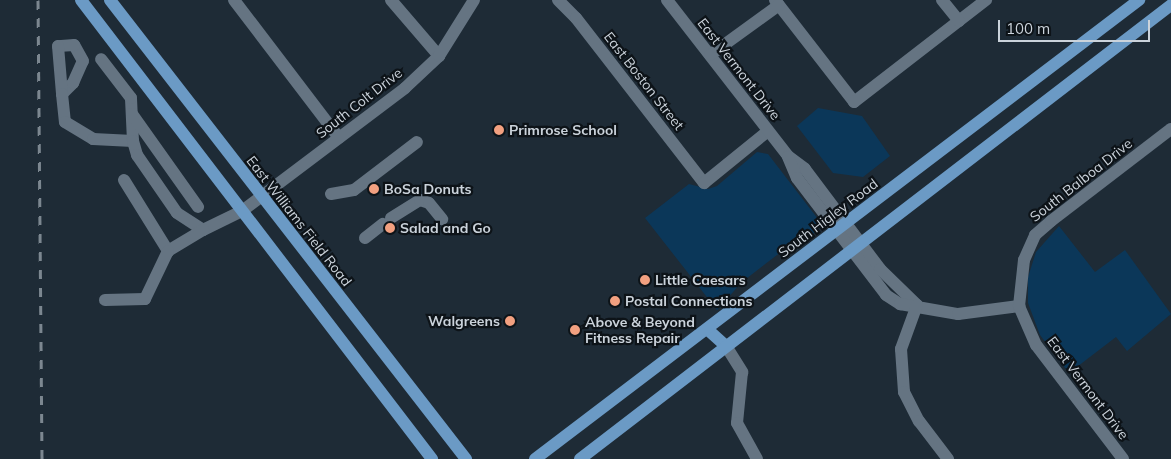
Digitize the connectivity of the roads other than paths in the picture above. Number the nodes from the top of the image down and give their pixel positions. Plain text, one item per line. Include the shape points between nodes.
1 (81, 0) edge
2 (110, 0) edge
3 (234, 0) edge
4 (390, 0) edge
5 (474, 0) edge
6 (558, 0) edge
7 (667, 0) edge
8 (942, 0) edge
9 (986, 0) edge
10 (1139, 0) edge
11 (777, 2) edge
12 (1171, 5) edge
13 (959, 21) junction
14 (439, 56) junction
15 (710, 56) junction
16 (101, 59) dead end
17 (146, 86) junction
18 (62, 94) dead end
19 (131, 98) junction
20 (132, 114) junction
21 (1171, 129) edge
22 (768, 131) junction
23 (339, 138) junction
24 (133, 141) junction
25 (417, 142) dead end
26 (124, 180) dead end
27 (331, 194) dead end
28 (262, 197) junction
29 (198, 207) dead end
30 (242, 212) junction
31 (442, 219) dead end
32 (842, 227) junction
33 (203, 230) junction
34 (365, 238) dead end
35 (856, 246) junction
36 (168, 251) junction
37 (105, 300) dead end
38 (1019, 300) junction
39 (918, 304) junction
40 (707, 329) junction
41 (726, 346) junction
42 (432, 459) edge
43 (466, 459) edge
44 (535, 459) edge
45 (580, 459) edge
46 (757, 459) edge
47 (948, 459) edge
48 (1123, 459) edge

1 - 17 main road
2 - 28 main road, East Williams Field Road
3 - 23 street
4 - 14 street
5 - 14 street, South Colt Drive
6 - 22 street, East Boston Street via 576,18 704,183
7 - 15 street, East Vermont Drive
8 - 13 street
9 - 13 street
10 - 32 main road, South Higley Road
11 - 13 street via 854,102
11 - 15 street
12 - 35 main road
14 - 23 street, South Colt Drive via 405,88
15 - 22 street, East Vermont Drive
16 - 19 street
17 - 19 street
17 - 30 main road
18 - 24 street via 65,122 78,133 93,139
19 - 20 street
20 - 24 street
20 - 29 street
21 - 38 street, South Balboa Drive via 1035,235 1024,260
22 - 32 street, East Vermont Drive via 788,156 805,169
23 - 28 street, South Colt Drive
24 - 33 street via 136,155 177,212
25 - 27 street via 354,190
26 - 36 street
28 - 30 street, South Colt Drive
28 - 43 main road, East Williams Field Road
30 - 33 street, South Colt Drive
30 - 42 main road
31 - 34 street via 429,203 420,200
32 - 35 street, East Vermont Drive
32 - 40 main road, South Higley Road
33 - 36 street, South Colt Drive
35 - 39 street, East Vermont Drive via 886,295 900,304
35 - 41 main road
36 - 37 street via 145,299
38 - 39 street, East Vermont Drive via 958,314
38 - 48 street, East Vermont Drive via 1036,345
39 - 47 street via 901,349 904,392 919,421
40 - 41 main road
40 - 44 main road, South Higley Road
41 - 45 main road
41 - 46 street via 742,372 737,423

